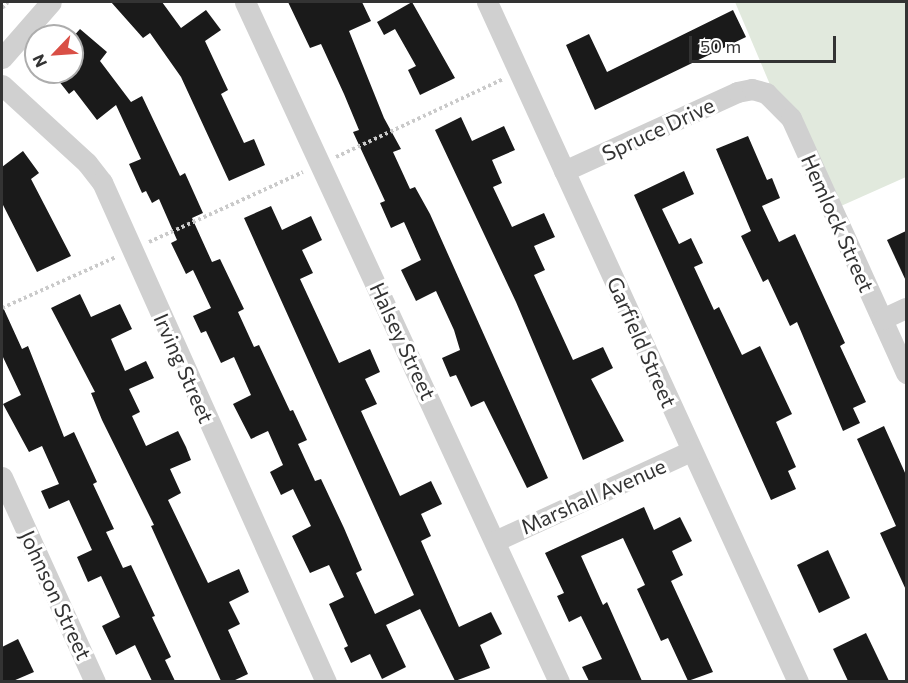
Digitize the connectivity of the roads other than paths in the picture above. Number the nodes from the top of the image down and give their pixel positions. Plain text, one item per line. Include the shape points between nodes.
1 (51, 2) edge
2 (245, 2) edge
3 (487, 2) edge
4 (2, 58) edge
5 (2, 85) edge
6 (752, 89) joint
7 (564, 171) junction
8 (906, 308) edge
9 (882, 319) junction
10 (906, 373) edge
11 (691, 451) junction
12 (2, 477) edge
13 (495, 541) junction
14 (96, 681) edge
15 (326, 681) edge
16 (559, 681) edge
17 (798, 681) edge

1 - 4 street
2 - 13 street, Halsey Street
3 - 7 street, Garfield Street
5 - 15 street, Irving Street via 87,163 102,182
6 - 7 street, Spruce Drive
6 - 9 street, Hemlock Street via 777,101 791,118
7 - 11 street, Garfield Street
8 - 9 street
9 - 10 street, Hemlock Street
11 - 13 street, Marshall Avenue
11 - 17 street, Garfield Street
12 - 14 street, Johnson Street
13 - 16 street, Halsey Street

